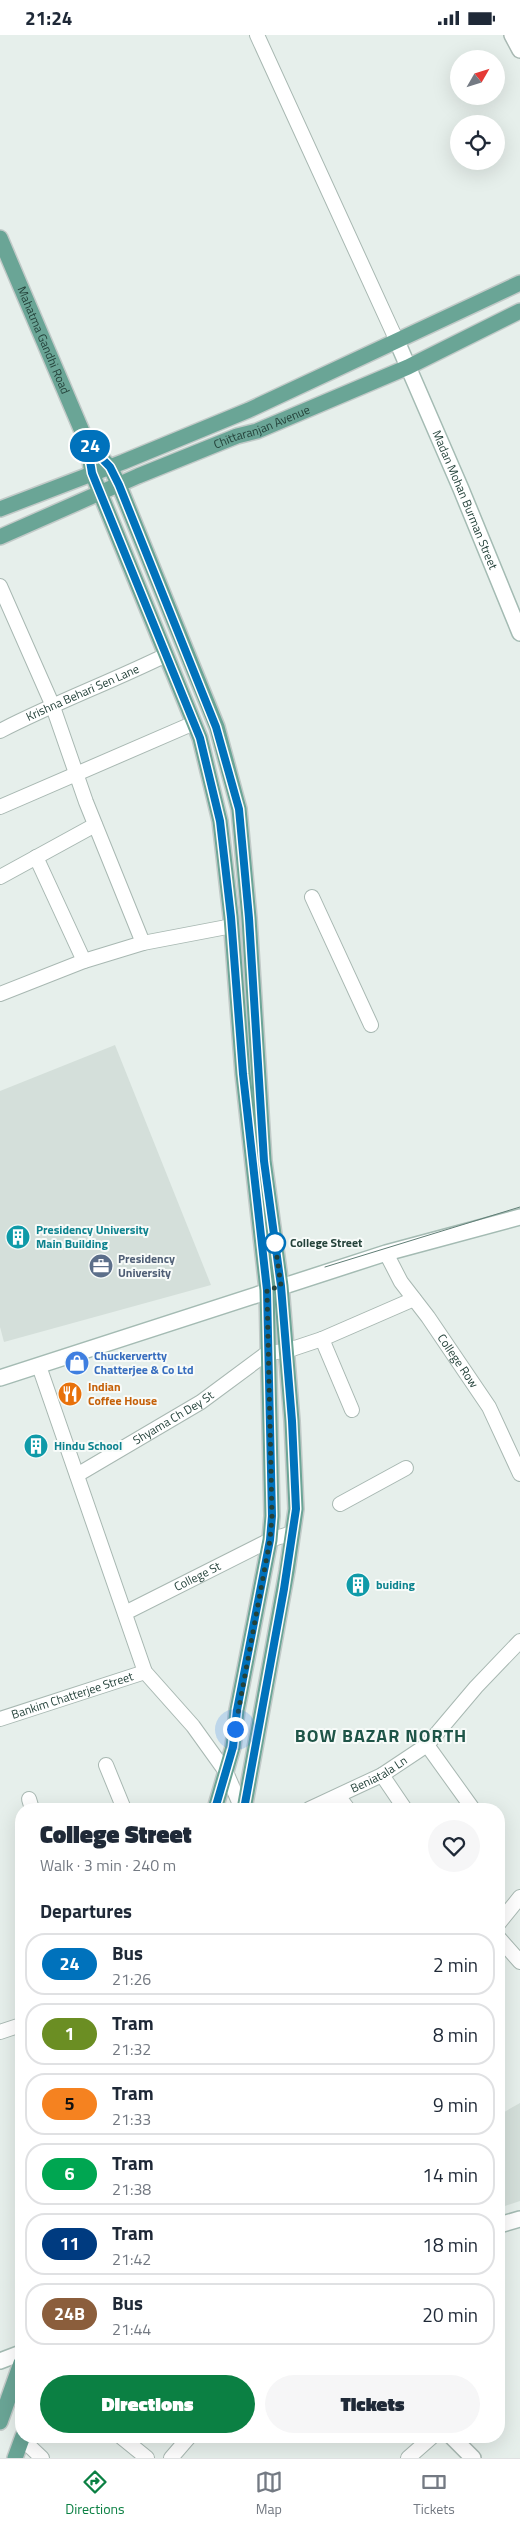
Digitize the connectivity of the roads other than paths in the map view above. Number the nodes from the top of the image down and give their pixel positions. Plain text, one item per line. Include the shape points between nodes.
1 (256, 35) edge
2 (512, 35) edge
3 (520, 50) edge
4 (0, 238) edge
5 (520, 283) edge
6 (520, 311) edge
7 (396, 339) junction
8 (408, 367) junction
9 (87, 443) junction
10 (123, 462) junction
11 (92, 473) junction
12 (119, 485) junction
13 (100, 493) junction
14 (0, 509) edge
15 (0, 537) edge
16 (0, 586) edge
17 (520, 633) edge
18 (166, 655) junction
19 (52, 704) junction
20 (194, 723) junction
21 (0, 731) edge
22 (76, 773) junction
23 (0, 807) edge
24 (95, 825) junction
25 (36, 857) junction
26 (0, 877) edge
27 (312, 897) dead end
28 (232, 926) junction
29 (143, 943) junction
30 (84, 961) junction
31 (0, 994) edge
32 (371, 1025) dead end
33 (520, 1217) edge
34 (386, 1253) junction
35 (274, 1288) junction
36 (414, 1299) junction
37 (322, 1339) junction
38 (286, 1351) junction
39 (267, 1353) junction
40 (39, 1367) junction
41 (0, 1378) edge
42 (352, 1410) dead end
43 (516, 1453) edge
44 (406, 1468) dead end
45 (520, 1474) edge
46 (76, 1475) junction
47 (340, 1504) dead end
48 (292, 1533) junction
49 (270, 1540) junction
50 (125, 1613) junction
51 (520, 1641) edge
52 (145, 1672) junction
53 (0, 1719) edge
54 (426, 1745) junction
55 (106, 1765) dead end
56 (226, 1773) junction
57 (382, 1775) junction
58 (339, 1797) junction
59 (122, 1803) edge
60 (217, 1803) edge
61 (240, 1803) edge
62 (244, 1803) edge
63 (324, 1803) edge
64 (344, 1803) edge
65 (401, 1803) edge
66 (469, 1803) edge
67 (520, 1897) edge
68 (505, 1916) edge
69 (505, 1945) edge
70 (520, 1962) edge
71 (15, 2027) edge
72 (0, 2032) edge
73 (520, 2219) edge
74 (505, 2223) edge
75 (15, 2355) edge
76 (0, 2361) edge
77 (15, 2380) edge
78 (0, 2422) edge
79 (20, 2443) edge
80 (27, 2443) edge
81 (129, 2443) edge
82 (184, 2443) edge
83 (425, 2443) edge
84 (458, 2443) edge
85 (15, 2458) edge
86 (42, 2458) edge
87 (147, 2458) edge
88 (171, 2458) edge
89 (408, 2458) edge
90 (473, 2458) edge

1 - 7 street
2 - 3 main road
4 - 9 main road, Mahatma Gandhi Road
5 - 7 main road
6 - 8 main road, Chittaranjan Avenue
7 - 8 main road, Madan Mohan Burman Street
7 - 10 main road via 249,409
8 - 12 main road, Chittaranjan Avenue
8 - 17 main road, Madan Mohan Burman Street
9 - 10 main road, Mahatma Gandhi Road
9 - 11 main road, Mahatma Gandhi Road
10 - 11 main road
10 - 12 main road, Mahatma Gandhi Road
11 - 13 main road, Mahatma Gandhi Road
11 - 14 main road
12 - 13 main road, Chittaranjan Avenue
12 - 35 main road, Mahatma Gandhi Road via 216,727 239,809
13 - 15 main road, Chittaranjan Avenue
13 - 18 main road, Mahatma Gandhi Road
16 - 19 street
18 - 19 street, Krishna Behari Sen Lane
18 - 20 main road, Mahatma Gandhi Road
19 - 21 street, Krishna Behari Sen Lane
19 - 22 street
20 - 22 street
20 - 28 main road, Mahatma Gandhi Road via 220,821
22 - 23 street
22 - 24 street
24 - 25 street
24 - 29 street
25 - 26 street
25 - 30 street
27 - 32 street
28 - 29 street
28 - 35 main road, Mahatma Gandhi Road via 243,1074
29 - 30 street
30 - 31 street
33 - 34 main road
34 - 35 main road
34 - 36 street, College Row
35 - 38 main road, Mahatma Gandhi Road
35 - 39 main road, Mahatma Gandhi Road
35 - 40 main road
36 - 37 street
36 - 43 street, College Row via 489,1407
37 - 38 street
37 - 42 street
38 - 39 street
38 - 48 main road, Mahatma Gandhi Road via 296,1509
39 - 46 street, Shyama Ch Dey St via 201,1402
39 - 49 main road, Mahatma Gandhi Road
40 - 41 main road
40 - 46 street
43 - 45 street, College Row
44 - 47 street
46 - 50 street
48 - 49 street, College St
48 - 62 main road, Mahatma Gandhi Road
49 - 50 street, College St
49 - 56 main road, Mahatma Gandhi Road
50 - 52 street
51 - 54 street, Beniatala Ln
52 - 53 street, Bankim Chatterjee Street
52 - 56 street via 193,1726
54 - 57 street, Beniatala Ln
54 - 66 street
55 - 59 street
56 - 60 main road, Mahatma Gandhi Road
56 - 61 street
57 - 58 street, Beniatala Ln
57 - 65 street
58 - 63 street, Beniatala Ln
58 - 64 street
67 - 68 street
69 - 70 street
71 - 72 street
73 - 74 main road
75 - 76 main road
77 - 78 main road
79 - 85 main road
80 - 86 street
81 - 87 street
82 - 88 street
83 - 89 street
84 - 90 main road

